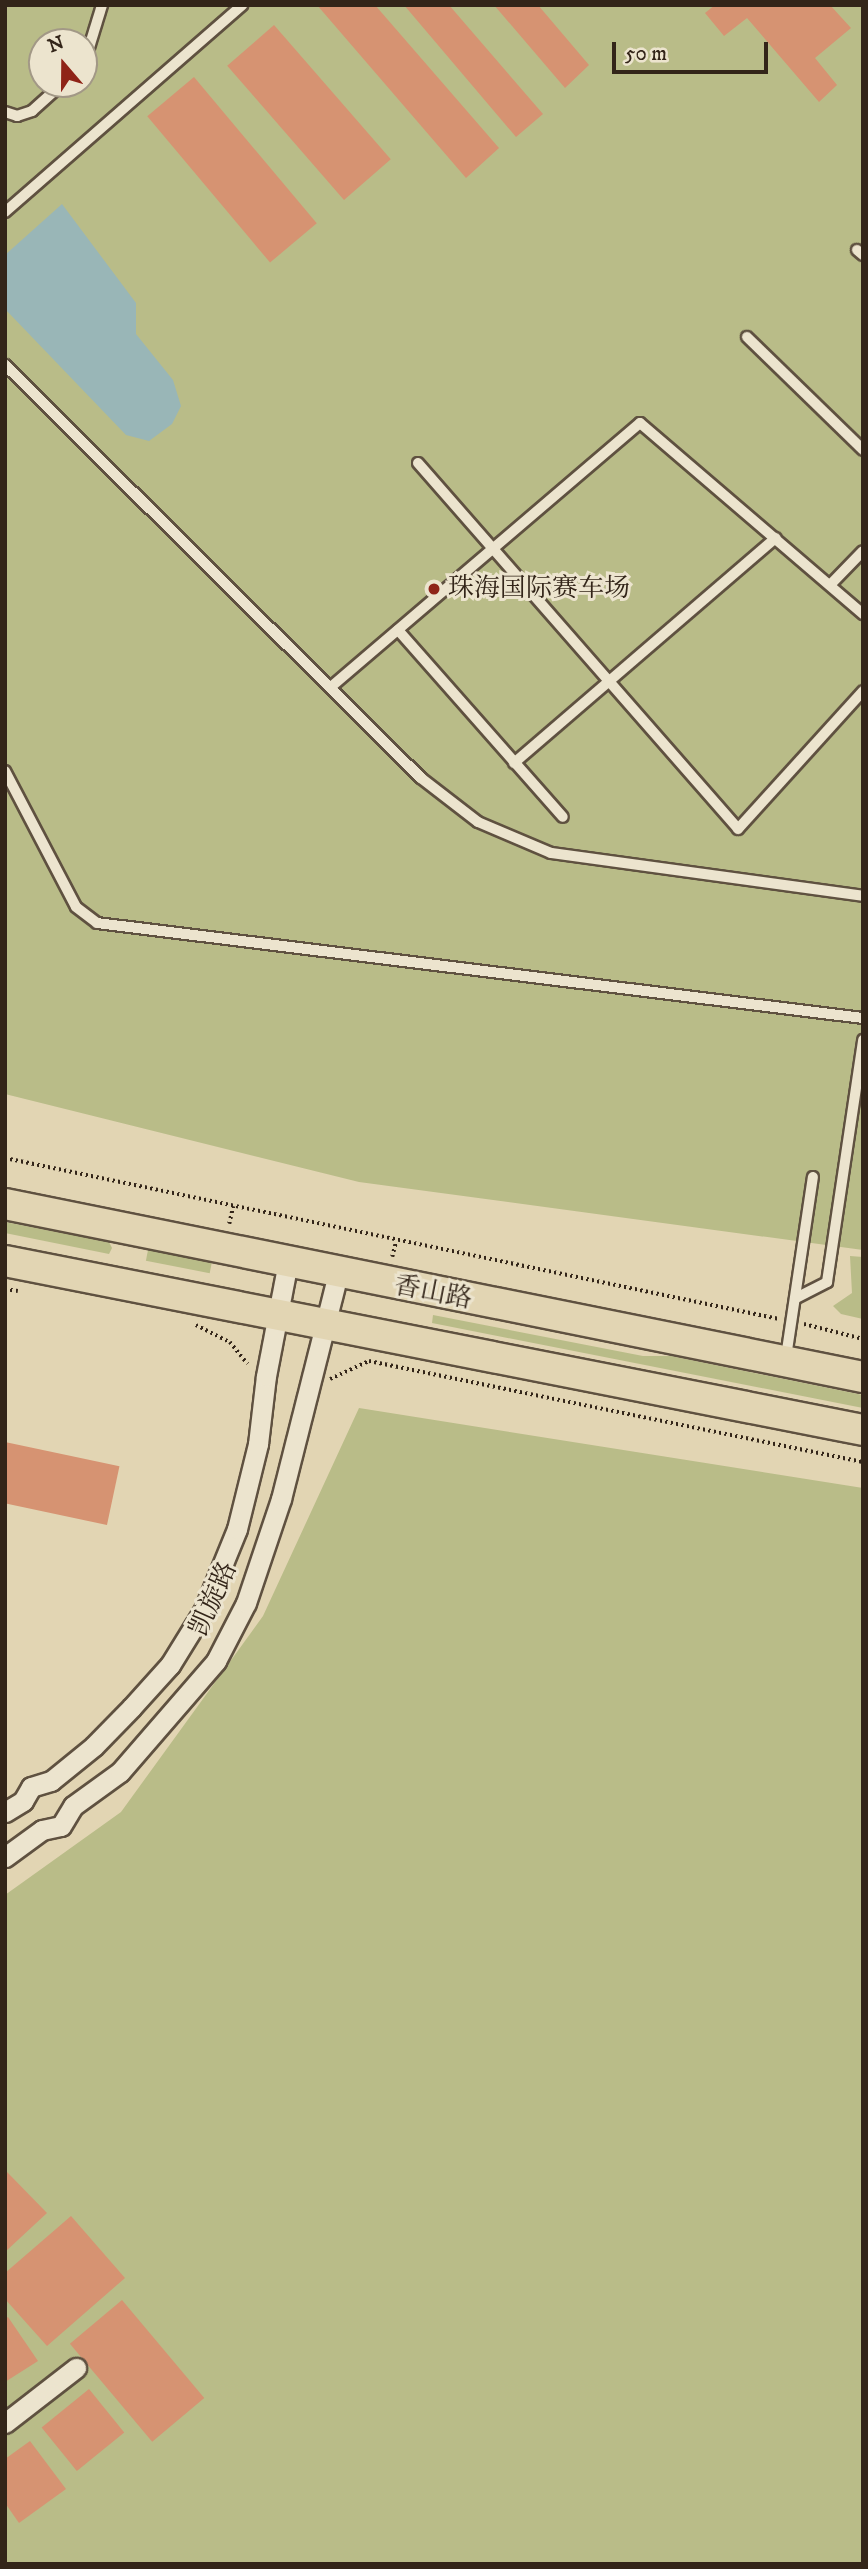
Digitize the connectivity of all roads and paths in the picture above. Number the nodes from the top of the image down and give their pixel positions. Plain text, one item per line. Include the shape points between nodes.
1 (103, 5) edge
2 (242, 5) edge
3 (96, 28) edge
4 (46, 98) edge
5 (5, 111) edge
6 (5, 212) edge
7 (747, 337) dead end
8 (5, 365) edge
9 (863, 450) edge
10 (418, 463) dead end
11 (776, 538) junction
12 (494, 545) junction
13 (863, 551) edge
14 (830, 585) junction
15 (863, 614) edge
16 (398, 630) junction
17 (611, 681) junction
18 (332, 686) junction
19 (863, 691) edge
20 (514, 764) junction
21 (5, 771) edge
22 (563, 817) dead end
23 (863, 896) edge
24 (863, 1018) edge
25 (863, 1040) edge
26 (5, 1158) edge
27 (813, 1177) dead end
28 (5, 1204) edge
29 (5, 1261) edge
30 (288, 1262) junction
31 (338, 1274) junction
32 (5, 1289) edge
33 (32, 1293) dead end
34 (796, 1298) junction
35 (278, 1311) junction
36 (729, 1311) dead end
37 (326, 1321) junction
38 (192, 1323) dead end
39 (785, 1361) junction
40 (252, 1368) dead end
41 (863, 1377) edge
42 (335, 1380) dead end
43 (863, 1430) edge
44 (863, 1462) edge
45 (51, 1781) junction
46 (23, 1801) junction
47 (73, 1806) junction
48 (5, 1812) edge
49 (42, 1830) junction
50 (5, 1857) edge
51 (76, 2368) dead end
52 (5, 2423) edge

1 - 3 lane
2 - 6 lane
4 - 5 lane via 32,111 17,116
7 - 9 lane
8 - 18 lane
10 - 12 lane
11 - 12 lane via 640,423
11 - 14 lane
11 - 17 lane
12 - 16 lane
12 - 17 lane
13 - 14 lane
14 - 15 lane
16 - 18 lane
16 - 20 lane
17 - 19 lane via 738,829
17 - 20 lane
18 - 23 lane via 421,778 478,822 551,853
20 - 22 lane
21 - 24 lane via 76,907 97,923
25 - 34 lane via 828,1282
26 - 36 path
27 - 34 lane
28 - 30 main road, 香山路
29 - 35 main road, 香山路
30 - 31 main road, 香山路
30 - 35 street, 凯旋路
31 - 37 street, 凯旋路
31 - 39 main road, 香山路
32 - 33 path
34 - 39 lane
35 - 37 main road, 香山路
35 - 45 street, 凯旋路 via 258,1444 240,1517 204,1610 170,1665 132,1707
37 - 43 main road, 香山路
37 - 47 street, 凯旋路 via 281,1499 240,1615 216,1661 167,1720 120,1772
38 - 40 path via 230,1342
39 - 41 main road, 香山路
42 - 44 path via 369,1361
45 - 46 street, 凯旋路 via 31,1787
45 - 47 street via 68,1790
46 - 48 street, 凯旋路
46 - 49 street via 25,1817
47 - 49 street, 凯旋路 via 61,1826
49 - 50 street, 凯旋路
51 - 52 street

